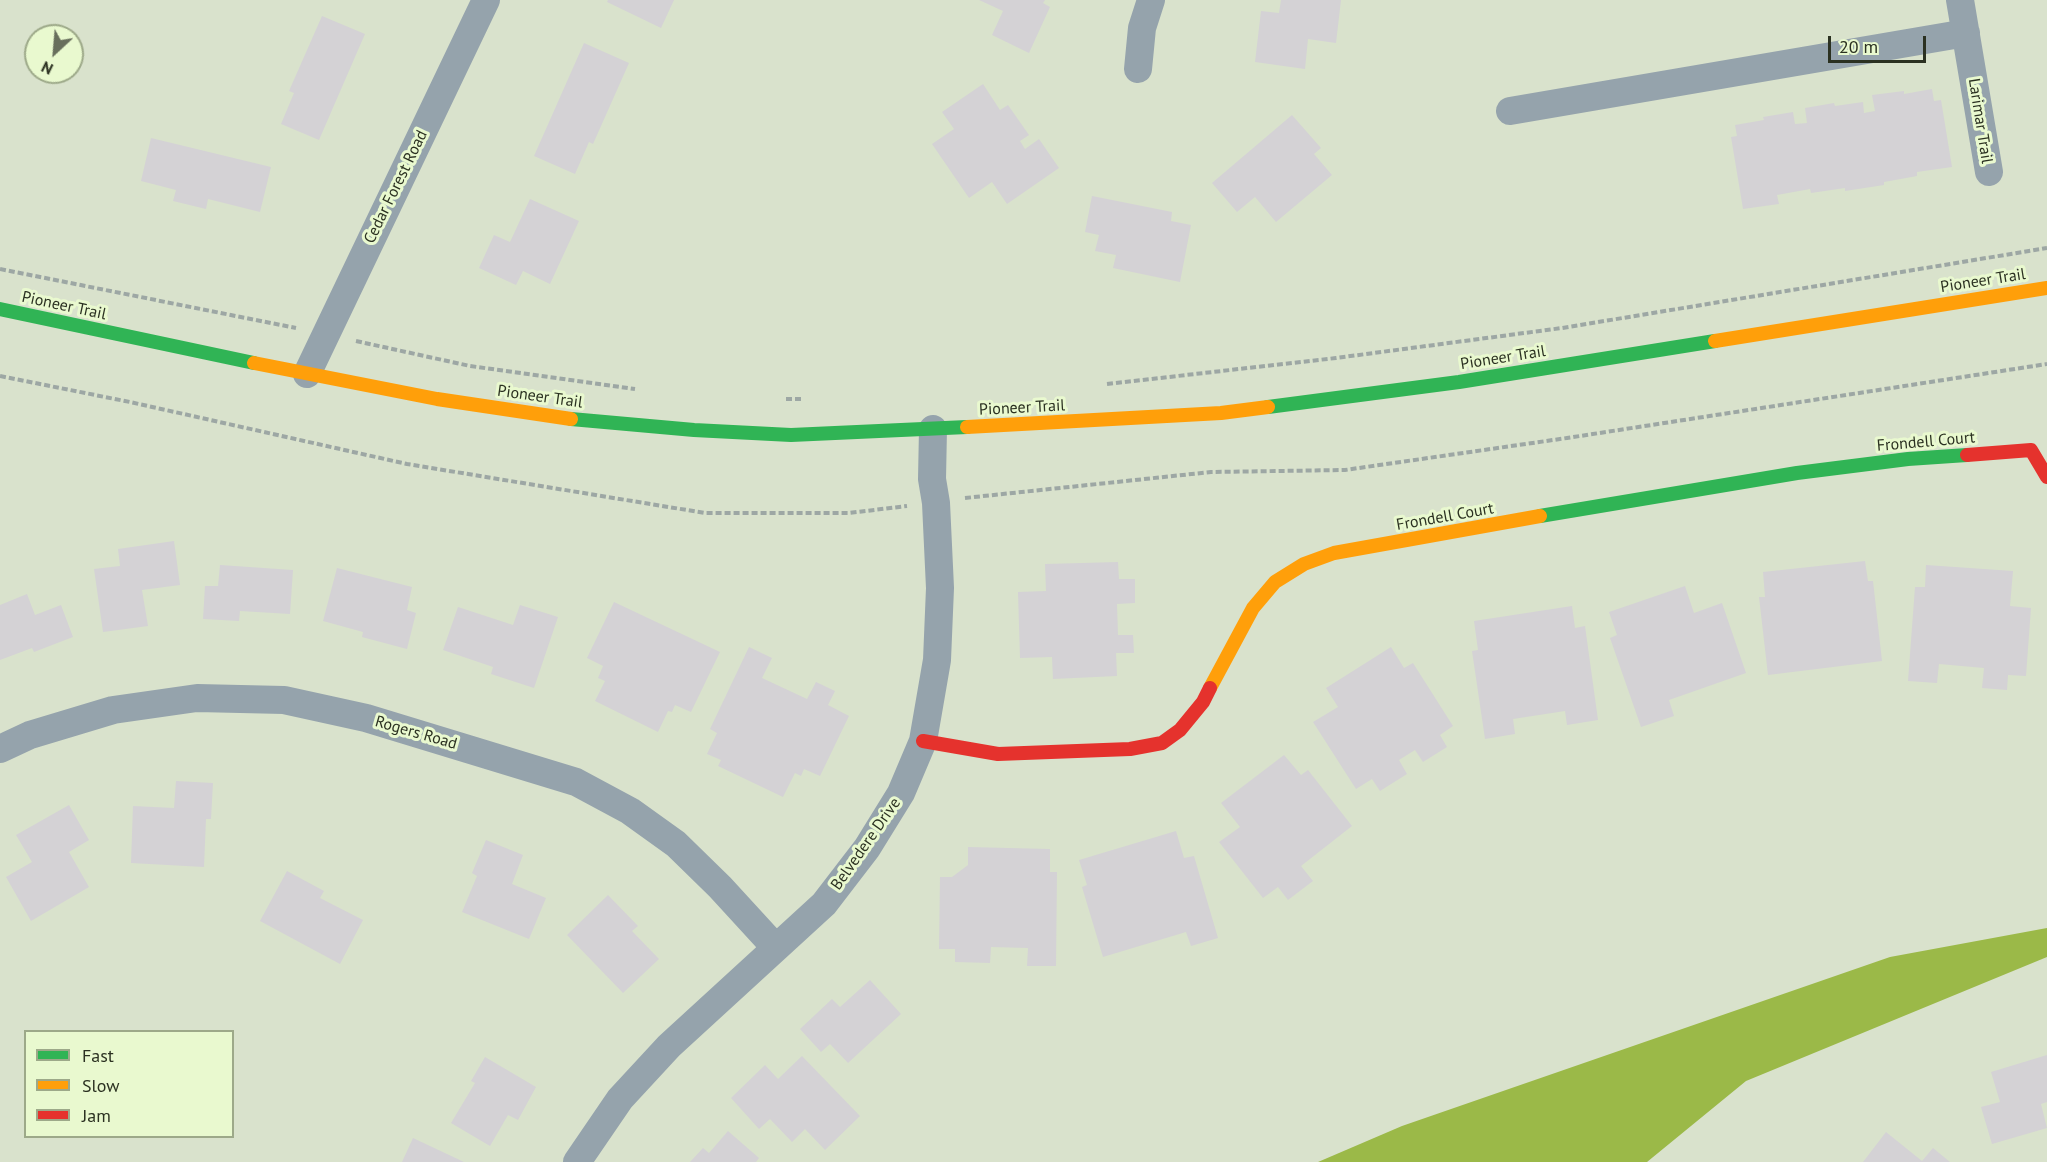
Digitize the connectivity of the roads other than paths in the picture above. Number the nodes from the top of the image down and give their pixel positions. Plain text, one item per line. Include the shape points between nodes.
1 (486, 0) edge
2 (1151, 0) edge
3 (1960, 0) edge
4 (1966, 33) junction
5 (1138, 69) dead end
6 (1510, 111) dead end
7 (1989, 172) dead end
8 (2047, 288) edge
9 (0, 309) edge
10 (307, 374) junction
11 (933, 429) junction
12 (2047, 477) edge
13 (923, 741) junction
14 (0, 749) edge
15 (775, 947) junction
16 (577, 1162) edge

1 - 10 street, Cedar Forest Road
2 - 5 street via 1142,28
3 - 4 street, Larimar Trail
4 - 6 street
4 - 7 street, Larimar Trail
8 - 11 main road, Pioneer Trail via 1459,382 1243,411
9 - 10 main road, Pioneer Trail
10 - 11 main road, Pioneer Trail via 571,419 694,430 791,435
11 - 13 street, Belvedere Drive via 932,479 940,588 937,660
12 - 13 main road, Frondell Court via 2031,450 1908,459 1652,496 1335,553 1304,564 1275,582 1253,608 1203,702 1180,730 1162,742 1130,749 998,754
13 - 15 street, Belvedere Drive via 902,793 867,848 824,904
14 - 15 street, Rogers Road via 30,735 113,710 197,698 284,700 366,718 576,782 630,811 676,844
15 - 16 street, Belvedere Drive via 627,1091

